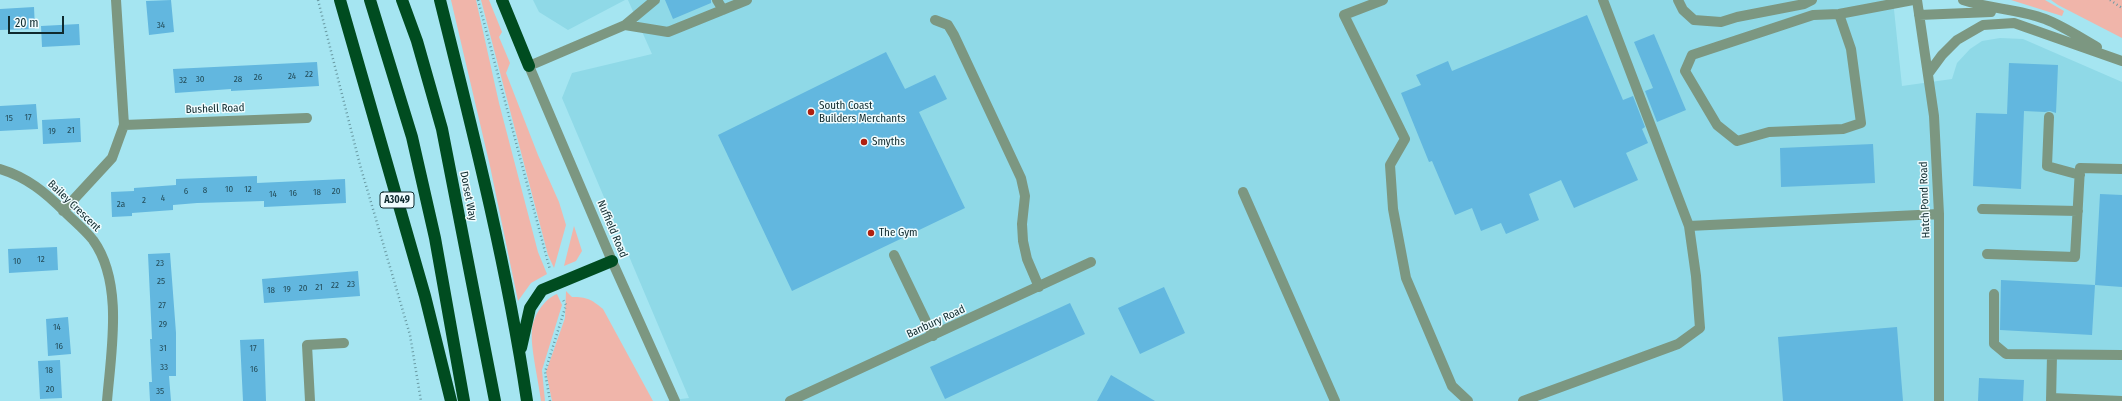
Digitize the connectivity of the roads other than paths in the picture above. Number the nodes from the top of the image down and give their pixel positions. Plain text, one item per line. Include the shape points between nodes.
1 (116, 0) edge
2 (340, 0) edge
3 (370, 0) edge
4 (402, 0) edge
5 (440, 0) edge
6 (502, 0) edge
7 (655, 0) edge
8 (717, 0) edge
9 (747, 0) edge
10 (1383, 0) edge
11 (1603, 0) edge
12 (1678, 0) edge
13 (1812, 0) edge
14 (1913, 0) edge
15 (1917, 0) edge
16 (1963, 0) edge
17 (723, 10) junction
18 (2017, 11) junction
19 (1839, 14) junction
20 (1919, 15) junction
21 (935, 20) dead end
22 (625, 25) junction
23 (2122, 61) edge
24 (529, 66) junction
25 (1928, 74) junction
26 (2049, 117) dead end
27 (307, 118) dead end
28 (124, 125) junction
29 (0, 169) edge
30 (2122, 169) edge
31 (2080, 175) junction
32 (1243, 192) dead end
33 (1982, 209) dead end
34 (64, 211) junction
35 (2078, 211) junction
36 (1939, 214) junction
37 (1689, 226) junction
38 (1987, 254) dead end
39 (894, 256) dead end
40 (612, 261) junction
41 (1090, 262) dead end
42 (1039, 287) junction
43 (1994, 294) dead end
44 (933, 336) junction
45 (344, 342) dead end
46 (520, 354) junction
47 (2052, 354) junction
48 (2122, 355) edge
49 (2051, 399) edge
50 (107, 401) edge
51 (310, 401) edge
52 (451, 401) edge
53 (464, 401) edge
54 (495, 401) edge
55 (527, 401) edge
56 (675, 401) edge
57 (790, 401) edge
58 (1335, 401) edge
59 (1468, 401) edge
60 (1523, 401) edge
61 (1939, 401) edge
62 (2122, 401) edge

1 - 28 street
2 - 52 highway, A3049 via 425,296
3 - 53 highway, A3049 via 412,137 435,238
4 - 54 highway, Dorset Way via 417,41 442,129
5 - 46 highway via 470,120
6 - 24 highway
7 - 22 street
8 - 17 street
9 - 17 street
10 - 59 street via 1344,15 1405,139 1390,164 1393,209 1406,278 1452,386
11 - 37 street
12 - 13 street via 1682,10 1694,20 1721,22 1804,4
14 - 19 street
15 - 20 street, Hatch Pond Road
16 - 18 street via 1981,6
17 - 22 street via 668,32
18 - 20 street
18 - 23 street via 2046,19
19 - 19 street via 1851,49 1861,123 1843,129 1769,132 1737,142 1717,125 1685,71 1692,55 1813,15
20 - 25 street, Hatch Pond Road
21 - 42 street via 948,25 954,35 1021,178 1025,196 1023,241 1027,259
22 - 24 street
23 - 25 street via 2014,23 1983,25 1957,40
24 - 40 street, Nuffield Road
25 - 36 street, Hatch Pond Road via 1934,116
26 - 31 street via 2047,166
27 - 28 street, Bushell Road
28 - 34 street via 112,158
29 - 34 street, Bailey Crescent via 32,182
30 - 31 street via 2080,168
31 - 35 street
32 - 58 street
33 - 35 street
34 - 50 street, Bailey Crescent via 93,240 103,260 111,287 114,311
35 - 38 street via 2075,257
36 - 37 street
36 - 61 street, Hatch Pond Road
37 - 60 street via 1700,328 1678,344
39 - 44 street
40 - 46 highway via 542,290 530,308
40 - 56 street, Nuffield Road
41 - 42 street, Banbury Road
42 - 44 street, Banbury Road
43 - 47 street via 1994,344 2006,354
44 - 57 street, Banbury Road
45 - 51 street via 307,345
46 - 55 highway
47 - 48 street
47 - 49 street
49 - 62 street

